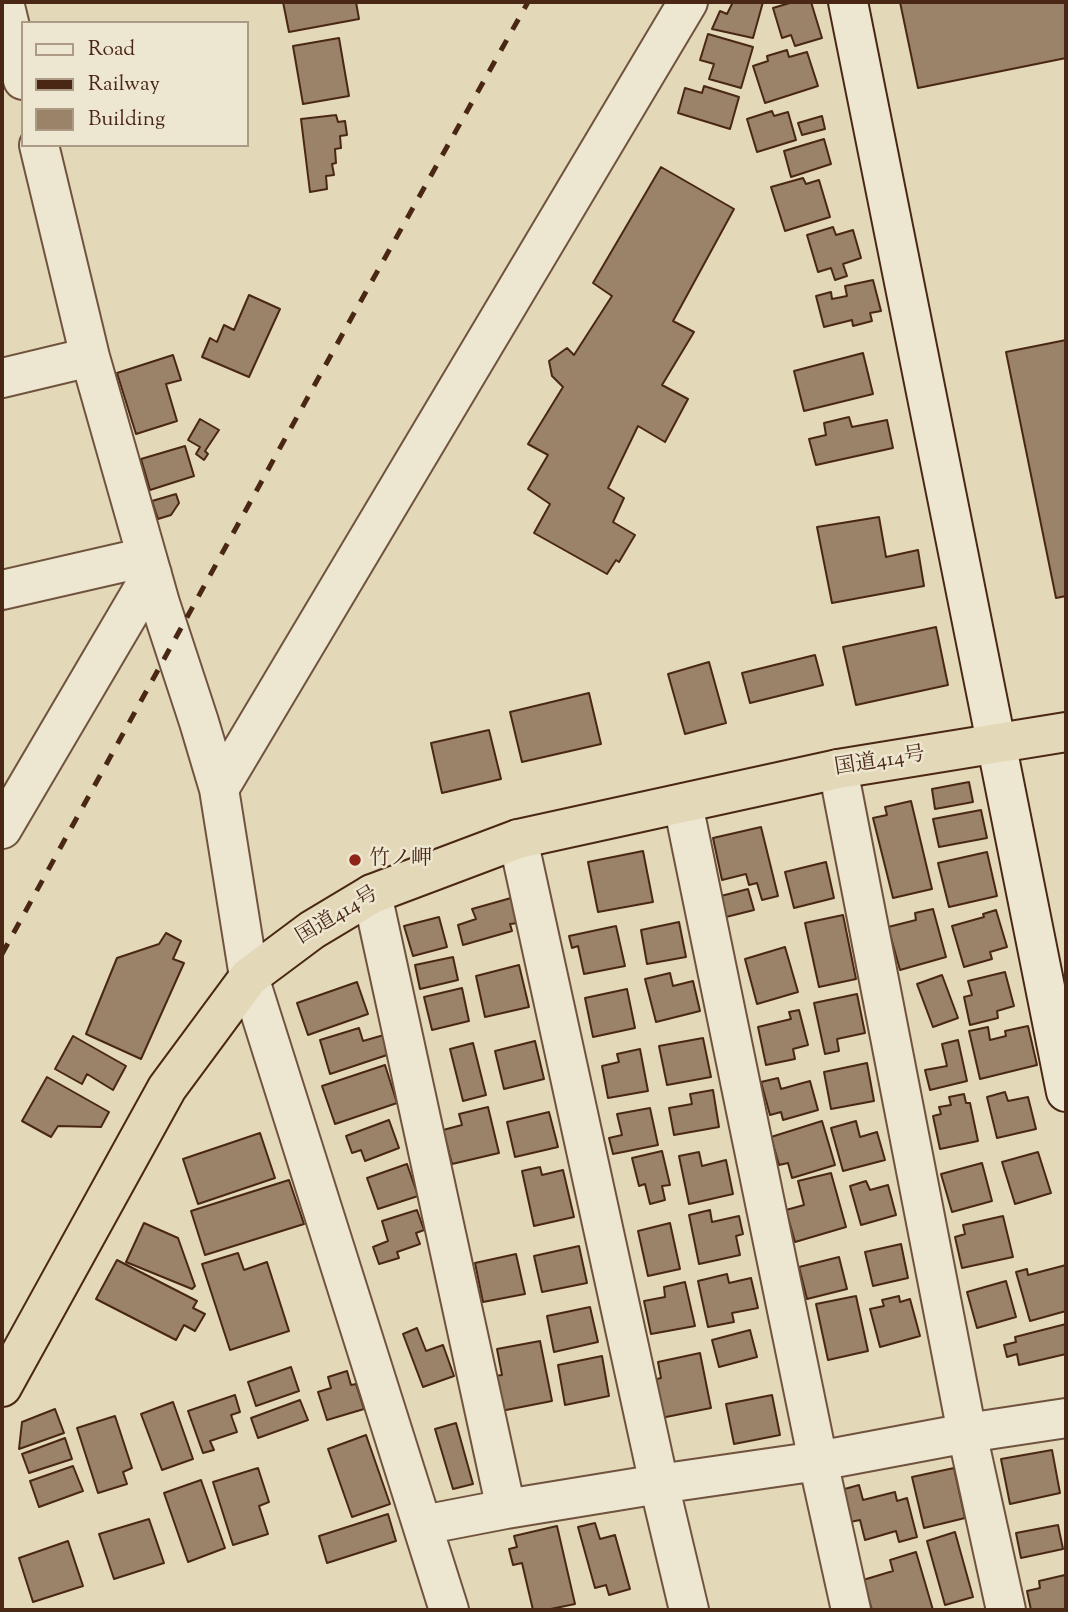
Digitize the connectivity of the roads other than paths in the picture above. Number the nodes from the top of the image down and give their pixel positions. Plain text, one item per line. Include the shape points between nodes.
1 (4, 2) edge
2 (688, 2) edge
3 (848, 2) edge
4 (21, 72) edge
5 (38, 147) edge
6 (90, 358) junction
7 (2, 378) edge
8 (149, 565) junction
9 (2, 590) edge
10 (1066, 732) edge
11 (996, 744) junction
12 (838, 769) junction
13 (219, 789) junction
14 (683, 804) junction
15 (2, 829) edge
16 (518, 839) junction
17 (372, 894) junction
18 (249, 977) junction
19 (1066, 1092) edge
20 (2, 1387) edge
21 (1066, 1418) edge
22 (967, 1433) junction
23 (818, 1461) junction
24 (659, 1484) junction
25 (506, 1509) junction
26 (423, 1525) junction
27 (449, 1610) edge
28 (688, 1610) edge
29 (851, 1610) edge
30 (1006, 1610) edge

1 - 4 street
2 - 13 street
3 - 11 street
5 - 6 street
6 - 7 street
6 - 8 street
8 - 9 street
8 - 13 street
8 - 15 street
10 - 11 highway, 国道414号
11 - 12 highway, 国道414号
11 - 19 street
12 - 14 highway, 国道414号
12 - 22 street
13 - 18 street
14 - 16 highway, 国道414号
14 - 23 street
16 - 17 highway, 国道414号
16 - 24 street
17 - 18 highway, 国道414号 via 312,930
17 - 25 street
18 - 20 highway, 国道414号 via 167,1088
18 - 26 street
21 - 22 street
22 - 23 street
22 - 30 street
23 - 24 street
23 - 29 street
24 - 25 street
24 - 28 street
25 - 26 street
26 - 27 street

